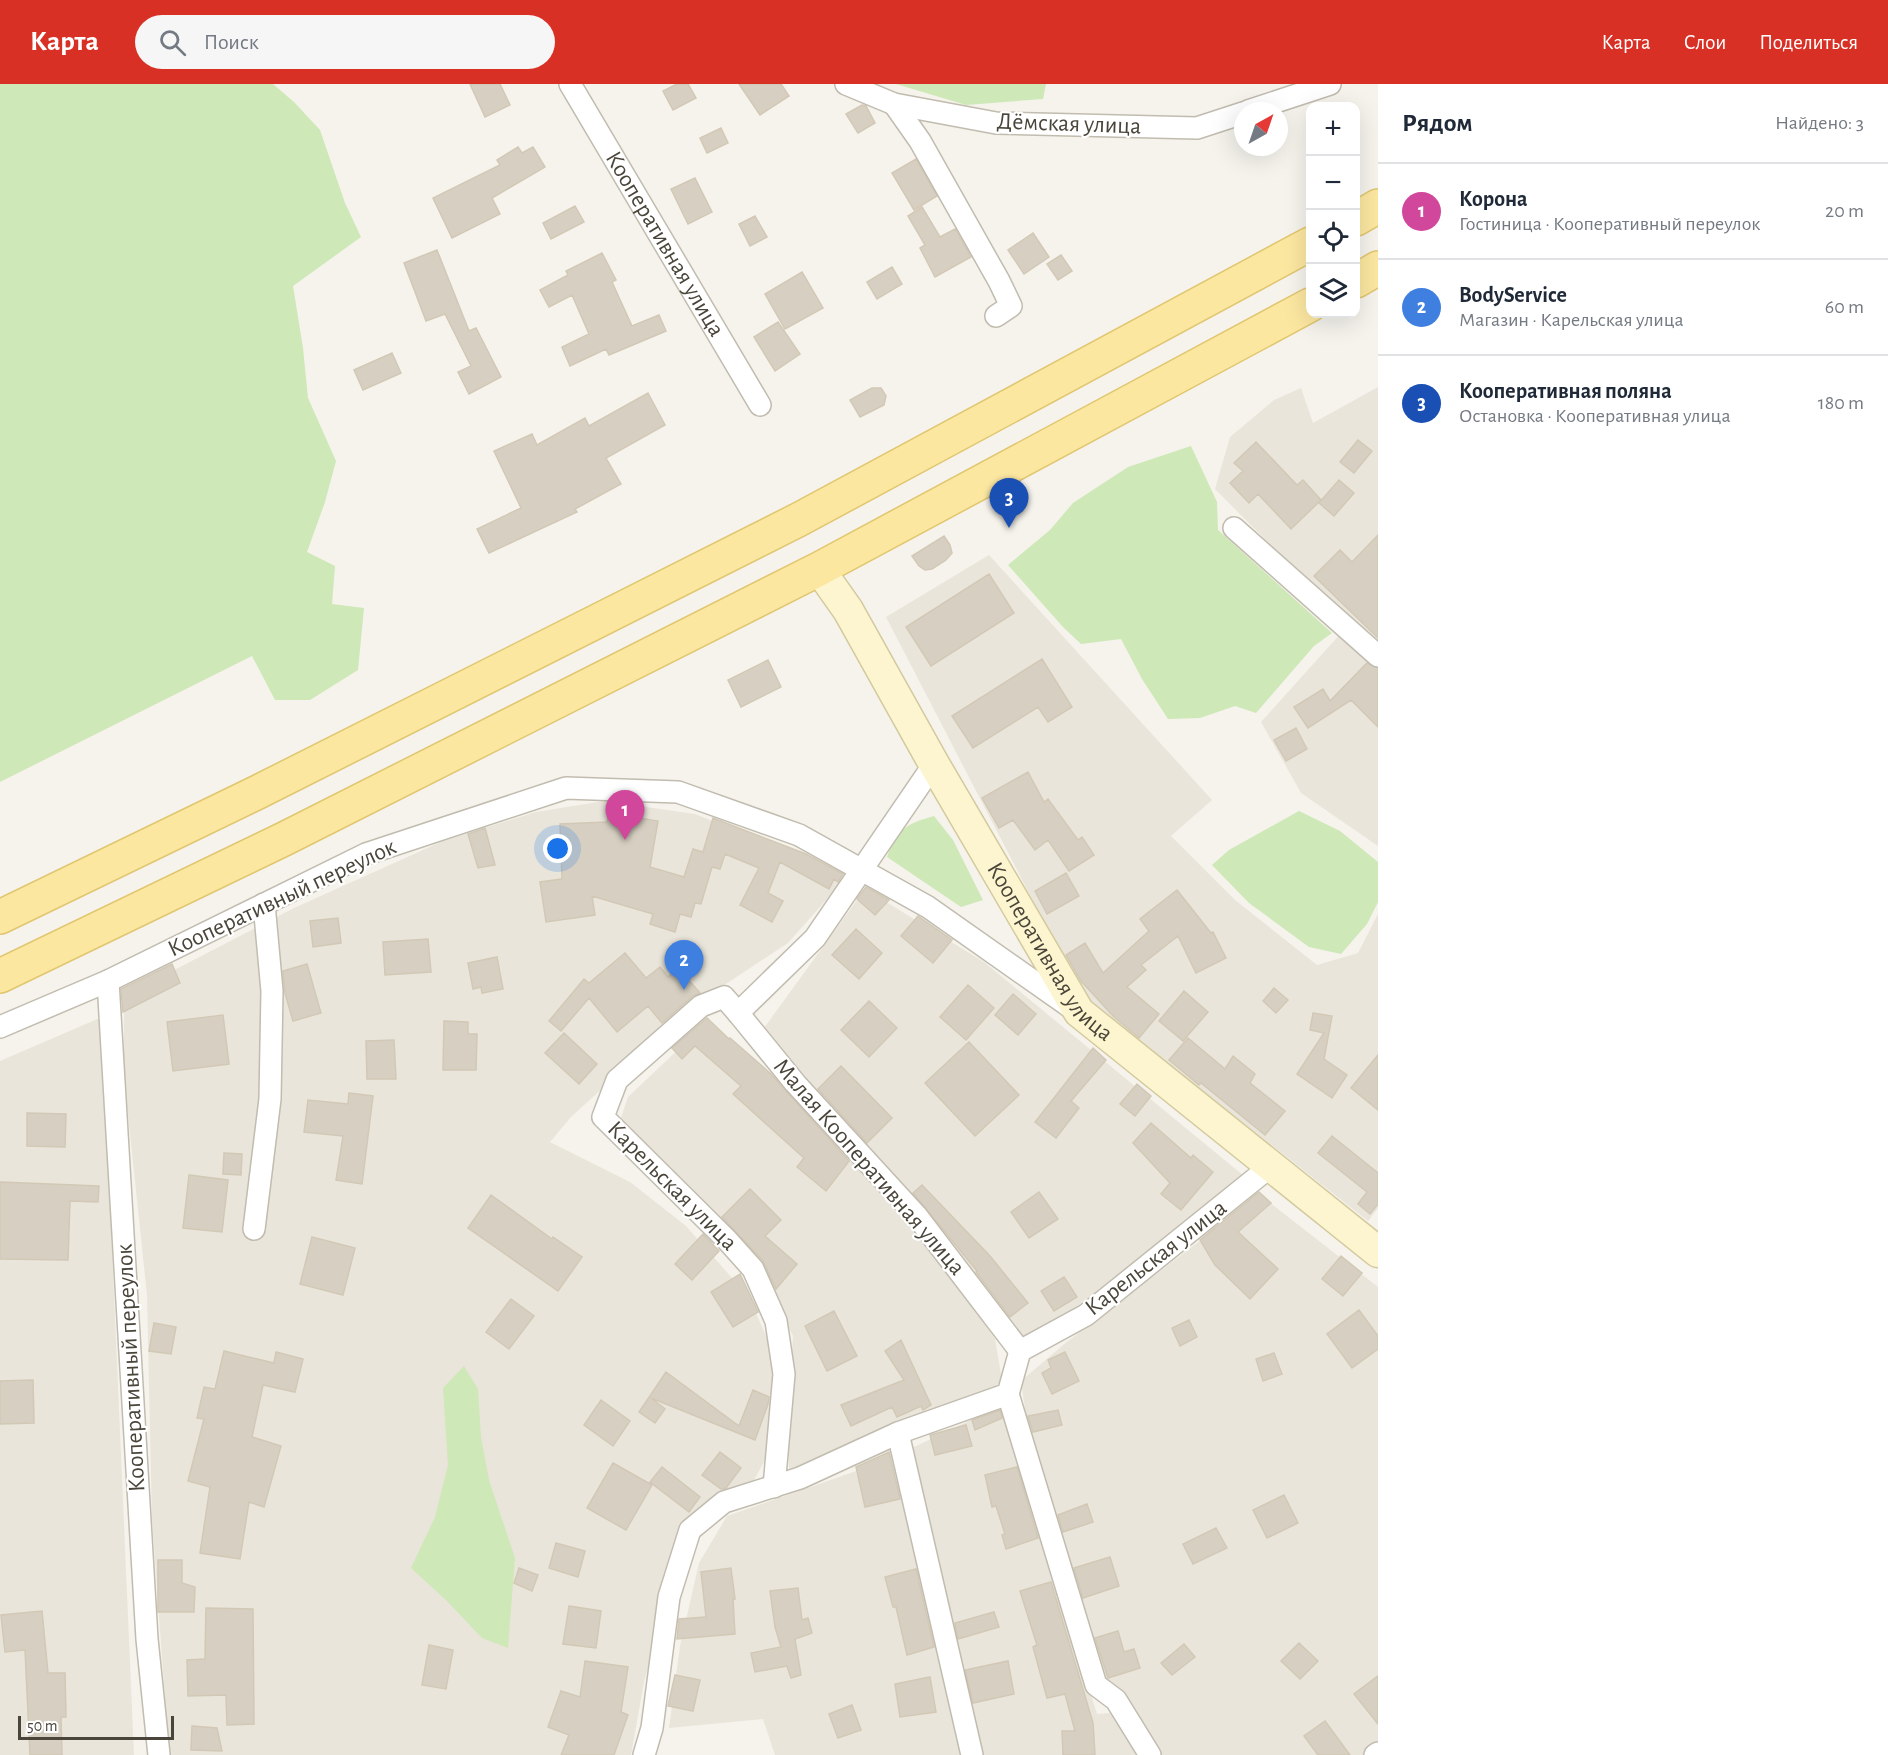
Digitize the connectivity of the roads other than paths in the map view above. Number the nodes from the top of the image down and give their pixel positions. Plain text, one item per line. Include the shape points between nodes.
1 (570, 84) edge
2 (846, 84) edge
3 (1330, 84) edge
4 (1275, 102) edge
5 (894, 104) junction
6 (1234, 115) edge
7 (1378, 206) edge
8 (1360, 217) edge
9 (1306, 247) edge
10 (1378, 268) edge
11 (1360, 278) edge
12 (1306, 308) edge
13 (996, 316) dead end
14 (760, 405) dead end
15 (1234, 528) dead end
16 (819, 569) junction
17 (1378, 656) edge
18 (934, 764) junction
19 (862, 870) junction
20 (264, 904) junction
21 (0, 917) edge
22 (0, 976) edge
23 (108, 981) junction
24 (1079, 1012) junction
25 (738, 1013) junction
26 (0, 1027) edge
27 (1271, 1166) junction
28 (254, 1229) dead end
29 (1376, 1248) edge
30 (1020, 1351) junction
31 (1008, 1394) junction
32 (898, 1433) junction
33 (774, 1487) junction
34 (159, 1755) edge
35 (644, 1755) edge
36 (972, 1755) edge
37 (1150, 1755) edge

1 - 14 street, Кооперативная улица
2 - 5 street, Дёмская улица
3 - 4 street
5 - 6 street, Дёмская улица via 996,123 1197,128
5 - 13 street via 920,141 999,281 1011,306
7 - 8 main road
9 - 21 main road via 788,525
10 - 11 main road
12 - 16 main road
15 - 17 street
16 - 18 street, Кооперативная улица via 848,610
16 - 22 main road
18 - 19 street
18 - 24 street, Кооперативная улица
19 - 20 street, Кооперативный переулок via 799,835 678,792 566,789 366,854
19 - 24 street, Кооперативный переулок via 928,907
19 - 25 street via 811,943
20 - 23 street, Кооперативный переулок
20 - 28 street via 272,991 270,1099
23 - 26 street, Кооперативный переулок
23 - 34 street, Кооперативный переулок via 147,1639
24 - 27 street, Кооперативная улица
25 - 30 street, Малая Кооперативная улица via 795,1083 916,1215
25 - 33 street, Карельская улица via 724,997 701,1006 617,1080 603,1117 753,1269 776,1321 784,1374
27 - 29 street, Кооперативная улица
27 - 30 street, Карельская улица via 1086,1315
30 - 31 street
31 - 32 street
31 - 37 street via 1096,1685 1116,1700
32 - 33 street
32 - 36 street
33 - 35 street via 724,1502 690,1530 669,1597 652,1728

